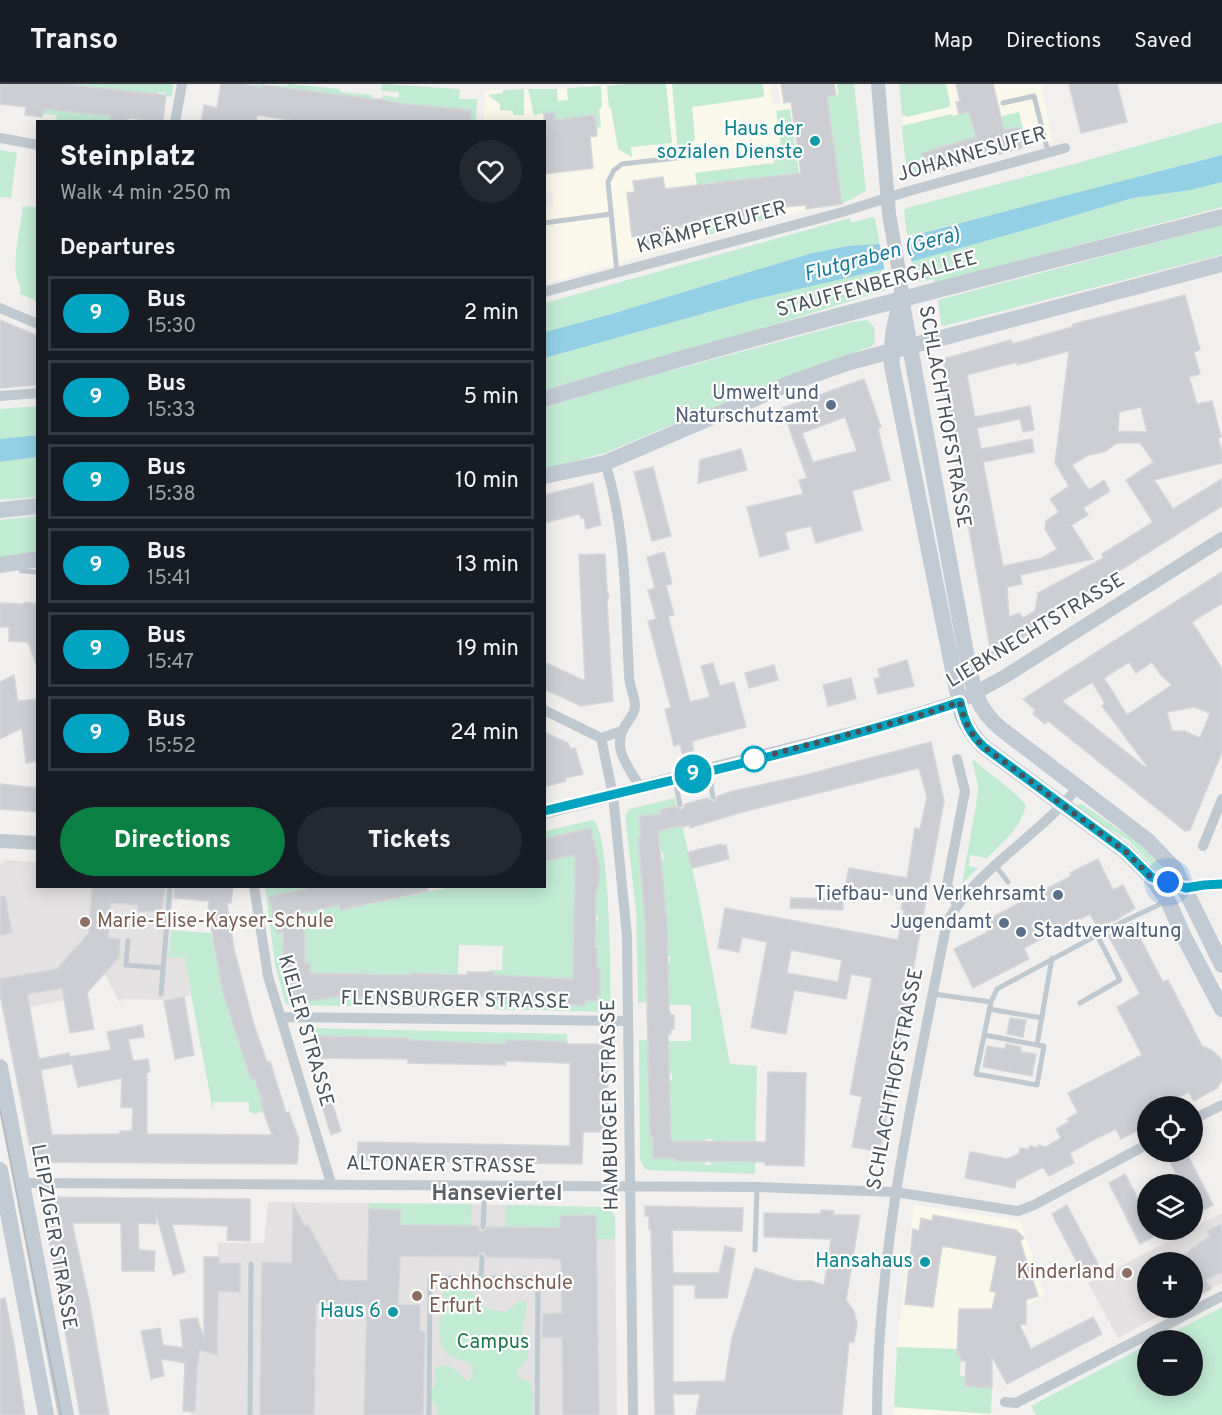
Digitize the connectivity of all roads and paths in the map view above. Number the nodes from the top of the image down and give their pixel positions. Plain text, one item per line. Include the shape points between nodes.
1 (182, 84) edge
2 (878, 84) edge
3 (1003, 103) dead end
4 (175, 120) edge
5 (0, 138) edge
6 (36, 145) edge
7 (1065, 148) dead end
8 (1048, 152) junction
9 (703, 155) dead end
10 (888, 198) junction
11 (611, 214) junction
12 (1222, 217) edge
13 (546, 223) edge
14 (1222, 264) edge
15 (617, 273) junction
16 (546, 291) edge
17 (901, 291) junction
18 (0, 308) edge
19 (36, 323) edge
20 (911, 346) junction
21 (891, 351) junction
22 (36, 393) edge
23 (0, 396) edge
24 (546, 398) edge
25 (605, 463) junction
26 (546, 476) edge
27 (36, 506) edge
28 (0, 510) edge
29 (1222, 539) edge
30 (36, 559) edge
31 (0, 565) edge
32 (21, 572) dead end
33 (36, 572) edge
34 (967, 698) junction
35 (546, 711) edge
36 (622, 731) junction
37 (601, 738) junction
38 (957, 759) dead end
39 (709, 770) junction
40 (675, 778) junction
41 (640, 787) junction
42 (1077, 788) junction
43 (613, 795) junction
44 (713, 797) dead end
45 (1222, 799) edge
46 (680, 805) dead end
47 (1063, 806) junction
48 (546, 812) edge
49 (0, 841) edge
50 (36, 843) edge
51 (1203, 846) dead end
52 (995, 865) junction
53 (1151, 877) junction
54 (1008, 882) dead end
55 (1222, 884) edge
56 (170, 888) edge
57 (254, 888) edge
58 (1186, 888) junction
59 (1168, 901) junction
60 (957, 905) junction
61 (1097, 935) junction
62 (128, 941) dead end
63 (1052, 958) junction
64 (1222, 964) edge
65 (163, 968) junction
66 (161, 994) dead end
67 (933, 994) junction
68 (1080, 1003) dead end
69 (990, 1006) junction
70 (1222, 1009) edge
71 (281, 1017) junction
72 (1042, 1018) junction
73 (628, 1021) junction
74 (984, 1035) junction
75 (1037, 1045) junction
76 (0, 1067) edge
77 (1222, 1105) edge
78 (1203, 1114) edge
79 (1137, 1150) edge
80 (1, 1180) edge
81 (22, 1183) junction
82 (331, 1183) junction
83 (485, 1185) junction
84 (630, 1186) junction
85 (758, 1187) junction
86 (895, 1192) junction
87 (483, 1227) dead end
88 (755, 1250) dead end
89 (482, 1257) dead end
90 (251, 1264) dead end
91 (481, 1278) junction
92 (1222, 1296) edge
93 (1005, 1402) dead end
94 (46, 1415) edge
95 (66, 1415) edge
96 (250, 1415) edge
97 (429, 1415) edge
98 (537, 1415) edge
99 (633, 1415) edge
100 (877, 1415) edge

1 - 4 street
2 - 10 street
3 - 8 lane via 1034,96
5 - 6 street
7 - 8 street, JOHANNESUFER
8 - 10 street, JOHANNESUFER
9 - 11 lane via 617,167 608,182
10 - 15 street, KRÄMPFERUFER
10 - 17 street
11 - 13 lane
11 - 15 lane
12 - 17 main road, STAUFFENBERGALLEE
14 - 20 main road
15 - 16 street, KRÄMPFERUFER
17 - 20 main road, SCHLACHTHOFSTRASSE
17 - 21 main road, SCHLACHTHOFSTRASSE
17 - 24 main road, STAUFFENBERGALLEE
18 - 19 street
20 - 21 main road
20 - 34 main road, SCHLACHTHOFSTRASSE
21 - 25 main road via 793,382
21 - 34 main road, SCHLACHTHOFSTRASSE
22 - 23 street
25 - 26 main road
25 - 36 street via 623,550 629,679 635,702 635,711
27 - 28 main road
29 - 34 street, LIEBKNECHTSTRASSE
30 - 31 main road
32 - 33 lane
34 - 39 street, LIEBKNECHTSTRASSE via 889,724
34 - 42 main road
34 - 47 main road via 966,724 976,740
35 - 37 street
36 - 37 street
36 - 41 street via 619,751
37 - 43 street, HAMBURGER STRASSE
38 - 60 street via 965,791 947,885
39 - 40 street, LIEBKNECHTSTRASSE
39 - 44 lane
40 - 41 street, LIEBKNECHTSTRASSE
40 - 46 lane
41 - 43 street, LIEBKNECHTSTRASSE
42 - 47 street, SCHLACHTHOFSTRASSE
42 - 58 main road via 1147,840 1175,869
43 - 48 street, LIEBKNECHTSTRASSE
43 - 73 street, HAMBURGER STRASSE via 627,936
45 - 51 street
47 - 52 street, SCHLACHTHOFSTRASSE
47 - 53 main road via 1125,851
49 - 50 street
52 - 54 lane
52 - 60 street, SCHLACHTHOFSTRASSE
53 - 58 street
53 - 59 main road
55 - 58 street
56 - 65 lane
57 - 71 street, KIELER STRASSE via 268,976
58 - 59 street
58 - 64 main road
59 - 61 lane
59 - 70 main road
60 - 67 street, SCHLACHTHOFSTRASSE via 947,922
61 - 63 lane
61 - 68 lane via 1120,980
62 - 65 lane via 126,965
63 - 69 lane via 997,989
63 - 72 lane
65 - 66 lane
67 - 69 lane
67 - 86 street, SCHLACHTHOFSTRASSE
69 - 72 lane
69 - 74 lane
71 - 73 street, FLENSBURGER STRASSE
71 - 82 street, KIELER STRASSE
72 - 75 lane
73 - 84 street, HAMBURGER STRASSE
74 - 75 lane
74 - 75 lane via 976,1074 1037,1085 1044,1046
76 - 81 main road, LEIPZIGER STRASSE
77 - 78 street
79 - 86 street, ALTONAER STRASSE via 1018,1211
80 - 94 main road, LEIPZIGER STRASSE
81 - 82 street, ALTONAER STRASSE
81 - 95 main road, LEIPZIGER STRASSE
82 - 83 street, ALTONAER STRASSE
83 - 84 street, ALTONAER STRASSE
83 - 87 lane
84 - 85 street, ALTONAER STRASSE
84 - 99 street, HAMBURGER STRASSE
85 - 86 street, ALTONAER STRASSE
85 - 88 lane
86 - 100 street, SCHLACHTHOFSTRASSE via 878,1340
89 - 91 lane
90 - 96 lane
91 - 97 lane via 430,1278
91 - 98 lane via 538,1278
92 - 93 street via 1016,1402

